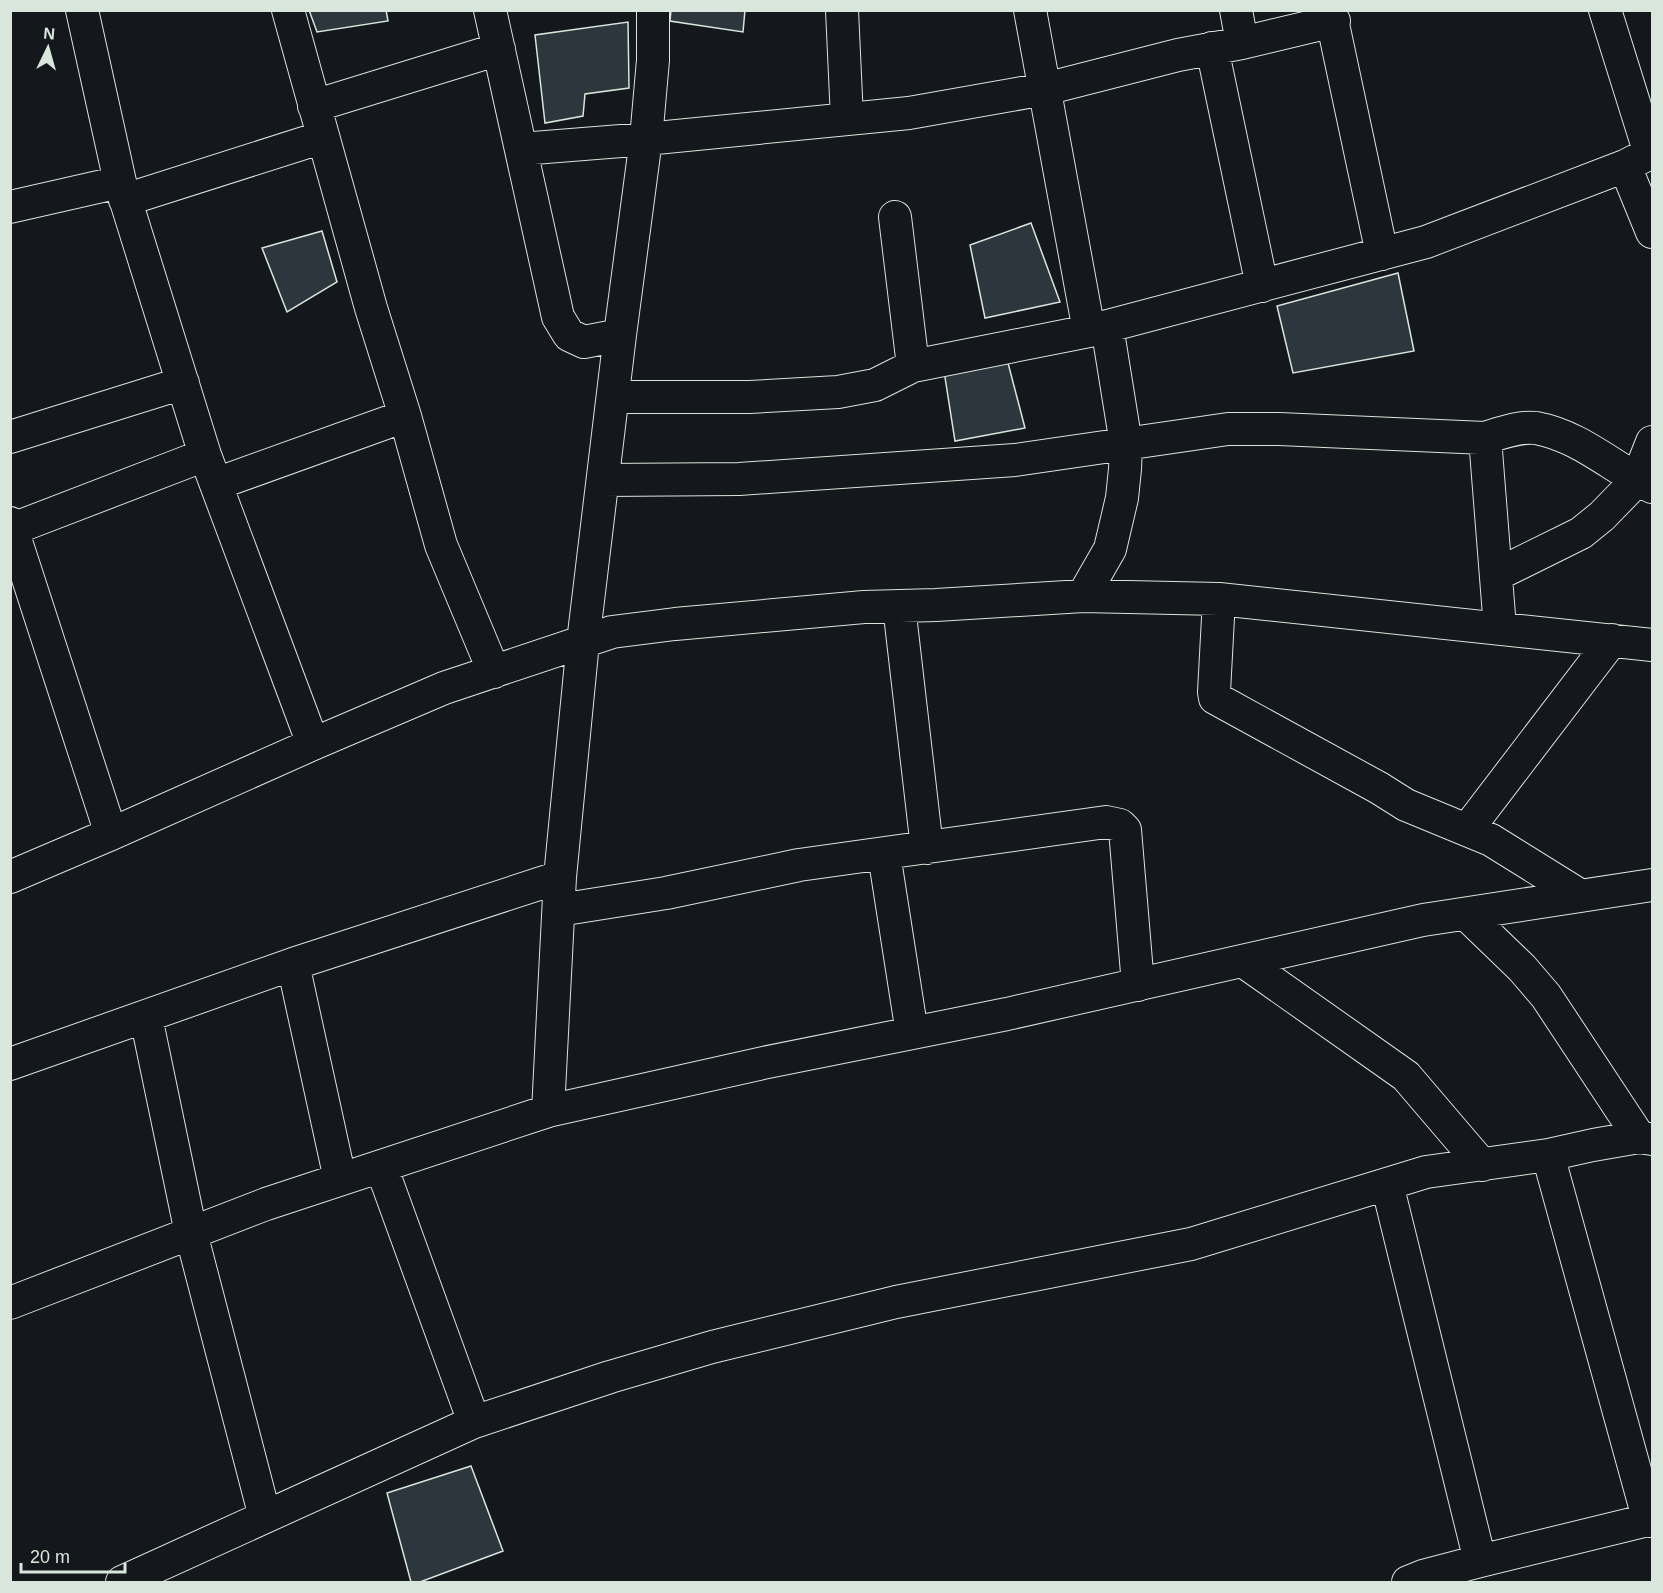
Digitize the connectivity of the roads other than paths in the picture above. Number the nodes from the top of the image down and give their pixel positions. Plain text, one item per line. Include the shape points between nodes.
1 (82, 10) edge
2 (288, 10) edge
3 (490, 10) edge
4 (653, 10) edge
5 (842, 10) edge
6 (1030, 10) edge
7 (1236, 10) edge
8 (1605, 10) edge
9 (1332, 16) edge
10 (1242, 43) junction
11 (1212, 48) junction
12 (499, 49) junction
13 (1045, 89) junction
14 (314, 106) junction
15 (847, 119) junction
16 (323, 137) junction
17 (646, 139) junction
18 (521, 149) junction
19 (1642, 157) edge
20 (122, 191) junction
21 (10, 207) edge
22 (895, 217) dead end
23 (1653, 232) edge
24 (1382, 254) junction
25 (1262, 286) junction
26 (1098, 328) junction
27 (620, 335) junction
28 (913, 366) junction
29 (183, 384) junction
30 (613, 397) junction
31 (405, 416) junction
32 (10, 437) edge
33 (1485, 438) junction
34 (1653, 442) edge
35 (1126, 444) junction
36 (205, 454) junction
37 (603, 480) junction
38 (1645, 483) edge
39 (216, 484) junction
40 (11, 527) edge
41 (1496, 575) junction
42 (1083, 596) junction
43 (1219, 598) junction
44 (899, 606) junction
45 (1500, 628) junction
46 (1612, 640) junction
47 (583, 642) junction
48 (1653, 645) edge
49 (494, 672) junction
50 (313, 744) junction
51 (1467, 830) junction
52 (111, 834) junction
53 (927, 848) junction
54 (884, 854) junction
55 (10, 877) edge
56 (560, 877) junction
57 (1653, 885) edge
58 (1581, 896) junction
59 (559, 910) junction
60 (1466, 914) junction
61 (1243, 961) junction
62 (293, 964) junction
63 (1138, 985) junction
64 (146, 1017) junction
65 (912, 1033) junction
66 (10, 1064) edge
67 (548, 1111) junction
68 (1646, 1138) edge
69 (1548, 1155) junction
70 (1482, 1165) junction
71 (381, 1166) junction
72 (340, 1179) junction
73 (1386, 1184) junction
74 (191, 1233) junction
75 (10, 1303) edge
76 (474, 1422) junction
77 (265, 1517) junction
78 (1651, 1520) edge
79 (1480, 1561) junction
80 (122, 1582) edge
81 (1408, 1582) edge

1 - 20 street
2 - 14 street
3 - 12 street
4 - 17 street
5 - 15 street
6 - 13 street
7 - 10 street
8 - 19 street
9 - 10 street
9 - 24 street
10 - 11 street
11 - 13 street
11 - 25 street
12 - 14 street
12 - 18 street
13 - 15 street via 909,113
13 - 26 street
14 - 16 street
15 - 17 street
16 - 20 street
16 - 31 street
17 - 18 street
17 - 27 street
18 - 27 street via 558,317 569,335 585,342
19 - 23 street
19 - 24 street via 1426,242
20 - 21 street
20 - 29 street
22 - 28 street
24 - 25 street
25 - 26 street
26 - 28 street
26 - 35 street
27 - 30 street
28 - 30 street via 875,385 838,392 749,397
29 - 32 street
29 - 36 street
30 - 37 street
31 - 39 street
31 - 49 street via 441,545
33 - 35 street via 1228,429
33 - 38 street via 1534,428 1574,440
33 - 41 street
34 - 38 street
35 - 37 street via 1015,460 739,479
35 - 42 street via 1122,498 1110,549
36 - 39 street
36 - 40 street
37 - 47 street
38 - 41 street via 1581,533
39 - 50 street
40 - 52 street
41 - 45 street
42 - 43 street
42 - 44 street
43 - 45 street
43 - 51 street via 1215,698 1406,805
44 - 47 street via 675,624 612,632
44 - 53 street
45 - 46 street
46 - 48 street
46 - 51 street
47 - 49 street
47 - 56 street
49 - 50 street via 444,688
50 - 52 street
51 - 58 street via 1491,840
52 - 55 street
53 - 54 street
53 - 63 street via 1106,822 1120,825 1125,830
54 - 59 street via 799,865 666,893
54 - 65 street
56 - 59 street
56 - 62 street
57 - 58 street
58 - 60 street
59 - 67 street
60 - 61 street
60 - 68 street via 1546,996
61 - 63 street
61 - 70 street via 1406,1076
62 - 64 street
62 - 72 street
63 - 65 street
64 - 66 street
64 - 74 street
65 - 67 street
67 - 71 street
68 - 69 street
69 - 70 street
69 - 78 street
70 - 73 street via 1426,1172
71 - 72 street
71 - 76 street
72 - 74 street
73 - 76 street via 1191,1244 896,1302 712,1347
73 - 79 street
74 - 75 street
74 - 77 street
76 - 77 street
77 - 80 street
78 - 79 street
79 - 81 street

